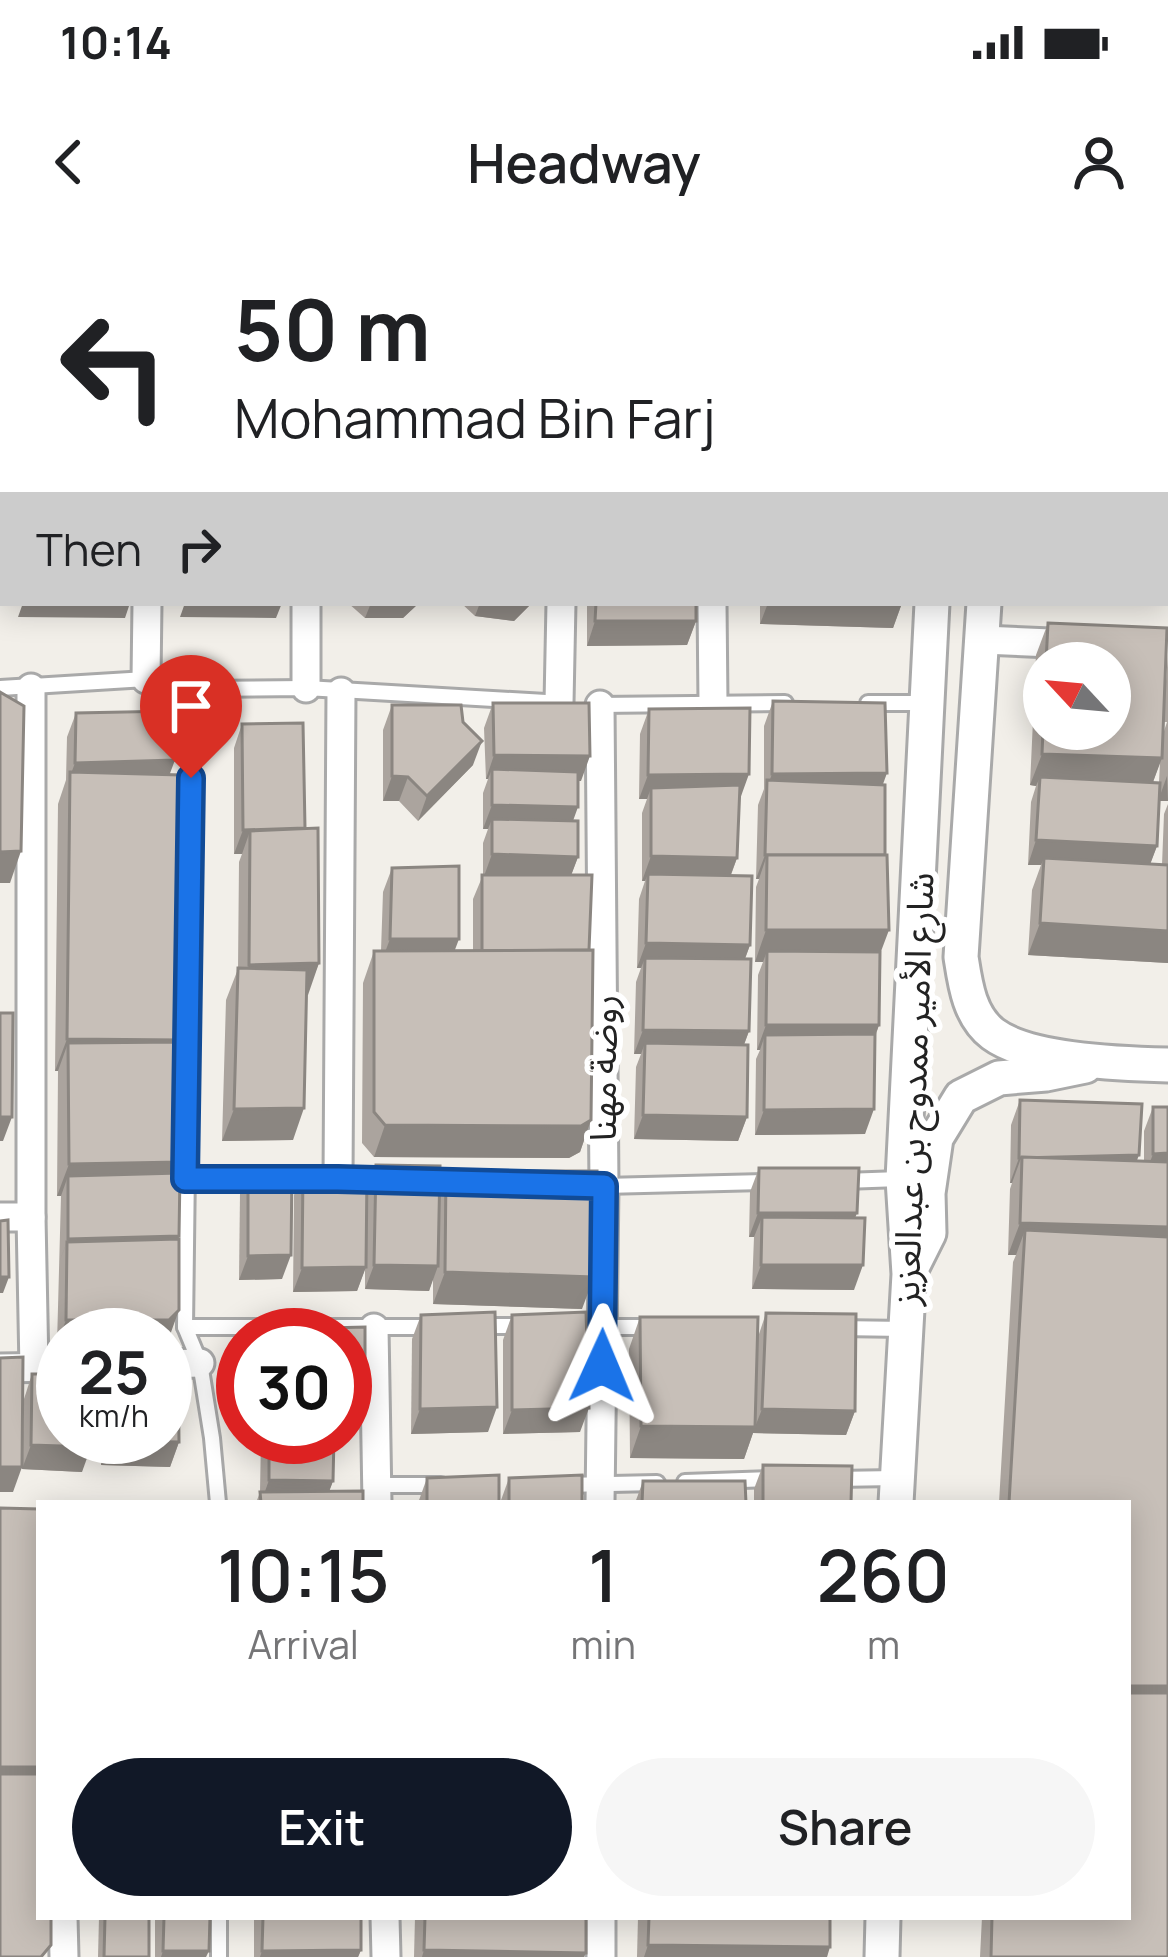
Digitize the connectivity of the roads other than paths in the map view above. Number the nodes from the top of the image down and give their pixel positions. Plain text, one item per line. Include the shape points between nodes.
1 (147, 606) edge
2 (306, 606) edge
3 (561, 606) edge
4 (712, 606) edge
5 (932, 606) edge
6 (984, 606) edge
7 (982, 640) junction
8 (1023, 642) edge
9 (146, 680) junction
10 (0, 688) edge
11 (31, 688) junction
12 (306, 688) junction
13 (193, 689) junction
14 (341, 692) junction
15 (559, 703) junction
16 (713, 703) junction
17 (809, 703) edge
18 (857, 703) edge
19 (928, 703) junction
20 (600, 705) junction
21 (1099, 1064) junction
22 (1168, 1065) edge
23 (185, 1179) junction
24 (349, 1179) joint
25 (903, 1179) junction
26 (834, 1181) edge
27 (788, 1182) edge
28 (592, 1185) junction
29 (0, 1217) edge
30 (31, 1217) junction
31 (908, 1274) junction
32 (184, 1308) edge
33 (538, 1326) edge
34 (192, 1327) edge
35 (592, 1327) junction
36 (374, 1328) junction
37 (672, 1328) edge
38 (812, 1328) edge
39 (905, 1329) junction
40 (192, 1345) edge
41 (192, 1363) edge
42 (200, 1363) junction
43 (0, 1368) edge
44 (34, 1368) joint
45 (793, 1479) edge
46 (814, 1479) edge
47 (466, 1485) edge
48 (555, 1485) edge
49 (896, 1491) edge
50 (377, 1494) edge
51 (600, 1494) edge
52 (218, 1500) edge
53 (63, 1920) edge
54 (219, 1920) edge
55 (385, 1920) edge
56 (601, 1920) edge
57 (883, 1920) edge
58 (64, 1957) edge
59 (219, 1957) edge
60 (386, 1957) edge
61 (601, 1957) edge
62 (882, 1957) edge

1 - 9 street
2 - 12 street
3 - 15 street
4 - 16 street
5 - 19 street, شارع الأمير ممدوح بن عبدالعزيز
6 - 7 street, شارع الأمير ممدوح بن عبدالعزيز
7 - 8 street
7 - 21 street, شارع الأمير ممدوح بن عبدالعزيز via 961,957 968,997 989,1032 1014,1045
9 - 11 lane
9 - 13 lane
10 - 11 lane
11 - 30 street
12 - 13 lane
12 - 14 lane
13 - 23 lane
14 - 15 lane
14 - 24 street
15 - 20 lane
16 - 17 lane
16 - 20 lane
18 - 19 lane
19 - 25 street, شارع الأمير ممدوح بن عبدالعزيز
20 - 28 street, روضة مهنا
21 - 22 street
21 - 31 street via 999,1078 962,1097 936,1138 929,1233
23 - 24 lane
23 - 32 lane
25 - 26 lane
25 - 31 street, شارع الأمير ممدوح بن عبدالعزيز
27 - 28 lane
28 - 35 street, روضة مهنا
29 - 30 street
30 - 44 street
31 - 39 street, شارع الأمير ممدوح بن عبدالعزيز
33 - 36 lane
34 - 36 lane
35 - 37 lane
35 - 51 street, روضة مهنا
36 - 50 street
38 - 39 lane
39 - 49 street, شارع الأمير ممدوح بن عبدالعزيز
40 - 42 lane
41 - 42 street
42 - 52 lane
43 - 44 street
45 - 51 lane
46 - 49 lane
47 - 50 lane
48 - 51 lane
53 - 58 street
54 - 59 lane
55 - 60 street
56 - 61 street
57 - 62 street

